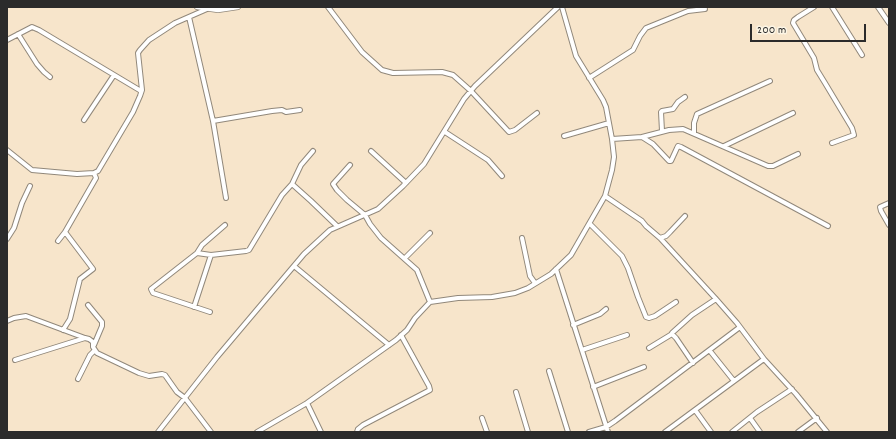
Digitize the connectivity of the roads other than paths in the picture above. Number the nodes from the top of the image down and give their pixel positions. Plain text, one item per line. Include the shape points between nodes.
1 (198, 7) edge
2 (238, 7) edge
3 (328, 7) edge
4 (558, 7) edge
5 (562, 7) edge
6 (814, 7) edge
7 (832, 7) edge
8 (878, 7) edge
9 (207, 9) junction
10 (705, 9) dead end
11 (189, 17) junction
12 (889, 23) edge
13 (18, 34) junction
14 (7, 40) edge
15 (862, 55) dead end
16 (114, 75) junction
17 (50, 77) dead end
18 (589, 78) junction
19 (770, 82) dead end
20 (142, 91) junction
21 (471, 91) junction
22 (685, 97) dead end
23 (300, 110) dead end
24 (537, 112) dead end
25 (793, 113) dead end
26 (84, 120) dead end
27 (212, 121) junction
28 (609, 123) junction
29 (662, 131) junction
30 (445, 132) junction
31 (694, 133) junction
32 (564, 136) dead end
33 (642, 137) junction
34 (612, 139) junction
35 (832, 143) dead end
36 (724, 146) junction
37 (7, 150) edge
38 (313, 151) dead end
39 (371, 151) dead end
40 (798, 154) dead end
41 (350, 165) dead end
42 (94, 173) junction
43 (502, 176) dead end
44 (406, 183) junction
45 (292, 184) junction
46 (30, 186) dead end
47 (604, 196) junction
48 (226, 198) dead end
49 (889, 203) edge
50 (365, 215) junction
51 (685, 216) dead end
52 (590, 224) junction
53 (225, 225) dead end
54 (889, 225) edge
55 (337, 226) junction
56 (828, 226) dead end
57 (65, 232) junction
58 (430, 233) dead end
59 (522, 238) dead end
60 (660, 238) junction
61 (7, 239) edge
62 (58, 241) dead end
63 (197, 253) junction
64 (211, 255) junction
65 (405, 258) junction
66 (294, 266) junction
67 (556, 269) junction
68 (535, 283) junction
69 (716, 298) junction
70 (430, 302) junction
71 (676, 302) dead end
72 (88, 305) dead end
73 (194, 306) junction
74 (606, 309) dead end
75 (210, 312) dead end
76 (7, 321) edge
77 (573, 325) junction
78 (740, 327) junction
79 (64, 330) junction
80 (672, 334) junction
81 (401, 335) junction
82 (627, 335) dead end
83 (85, 338) junction
84 (389, 345) junction
85 (649, 348) dead end
86 (94, 349) junction
87 (582, 350) junction
88 (710, 351) junction
89 (764, 359) junction
90 (15, 360) dead end
91 (693, 363) junction
92 (644, 367) dead end
93 (549, 371) dead end
94 (78, 379) dead end
95 (734, 381) junction
96 (593, 387) junction
97 (792, 389) junction
98 (516, 392) dead end
99 (185, 398) junction
100 (307, 403) junction
101 (695, 410) junction
102 (482, 418) dead end
103 (750, 418) junction
104 (816, 418) junction
105 (606, 427) junction
106 (158, 432) edge
107 (211, 432) edge
108 (257, 432) edge
109 (321, 432) edge
110 (357, 432) edge
111 (487, 432) edge
112 (528, 432) edge
113 (568, 432) edge
114 (590, 432) edge
115 (608, 432) edge
116 (665, 432) edge
117 (711, 432) edge
118 (732, 432) edge
119 (760, 432) edge
120 (798, 432) edge
121 (827, 432) edge

1 - 9 street
2 - 9 street
3 - 21 street via 362,52 382,70 393,73 448,73 458,78
4 - 21 street
5 - 18 street via 576,56
6 - 35 street via 793,23 814,58 817,70 854,132 854,135
7 - 15 street
8 - 12 street
9 - 11 street
10 - 18 street via 688,10 646,28 633,50
11 - 20 street via 149,40 138,53
11 - 27 street
13 - 14 street
13 - 16 street via 32,27
13 - 17 street via 37,64
16 - 20 street
16 - 26 street
18 - 28 street via 603,100
19 - 31 street via 697,114
20 - 42 street via 130,119
21 - 24 street via 509,132
21 - 30 street
22 - 29 street via 673,108 661,112
23 - 27 street via 272,111
25 - 36 street
27 - 48 street
28 - 32 street
28 - 34 street
29 - 31 street via 683,129
29 - 33 street
30 - 43 street via 488,160
30 - 44 street via 424,164
31 - 36 street
33 - 34 street
33 - 56 street via 653,144 667,161 671,161 678,146 681,147
34 - 47 street via 614,157
36 - 40 street via 768,166
37 - 42 street via 32,170
38 - 45 street via 301,165
39 - 44 street
41 - 50 street via 333,184
42 - 57 street via 96,178
44 - 50 street via 378,208
45 - 55 street
45 - 64 street via 249,250
46 - 61 street via 14,228
47 - 52 street
47 - 60 street via 642,221
49 - 54 street via 880,208
50 - 55 street
50 - 65 street via 381,238
51 - 60 street via 670,232
52 - 67 street via 571,255
52 - 71 street via 622,256 646,317 655,316
53 - 63 street via 202,245
55 - 66 street via 319,238
57 - 62 street
57 - 79 street via 93,269 80,279 70,319
58 - 65 street
59 - 68 street via 530,276
60 - 69 street
63 - 64 street
63 - 73 street via 151,289 153,293
64 - 73 street
65 - 70 street via 417,270
66 - 84 street
66 - 99 street
67 - 68 street
67 - 77 street
68 - 70 street via 505,296
69 - 78 street
69 - 80 street via 692,315
70 - 81 street
72 - 86 street via 102,322
73 - 75 street
74 - 77 street
76 - 79 street via 26,316
77 - 87 street
78 - 88 street
78 - 89 street
79 - 83 street
80 - 85 street
80 - 91 street
81 - 84 street
81 - 110 street via 430,390 363,425
82 - 87 street
83 - 86 street via 93,342
83 - 90 street
84 - 100 street
86 - 94 street
86 - 99 street via 139,373 149,376 165,375 177,392
87 - 96 street
88 - 91 street
88 - 95 street
89 - 95 street
89 - 97 street
91 - 105 street
92 - 96 street
93 - 113 street
95 - 101 street
96 - 105 street
97 - 103 street
97 - 104 street
98 - 112 street
99 - 106 street
99 - 107 street
100 - 108 street
100 - 109 street
101 - 116 street
101 - 117 street
102 - 111 street
103 - 118 street
103 - 119 street
104 - 120 street
104 - 121 street
105 - 114 street
105 - 115 street

